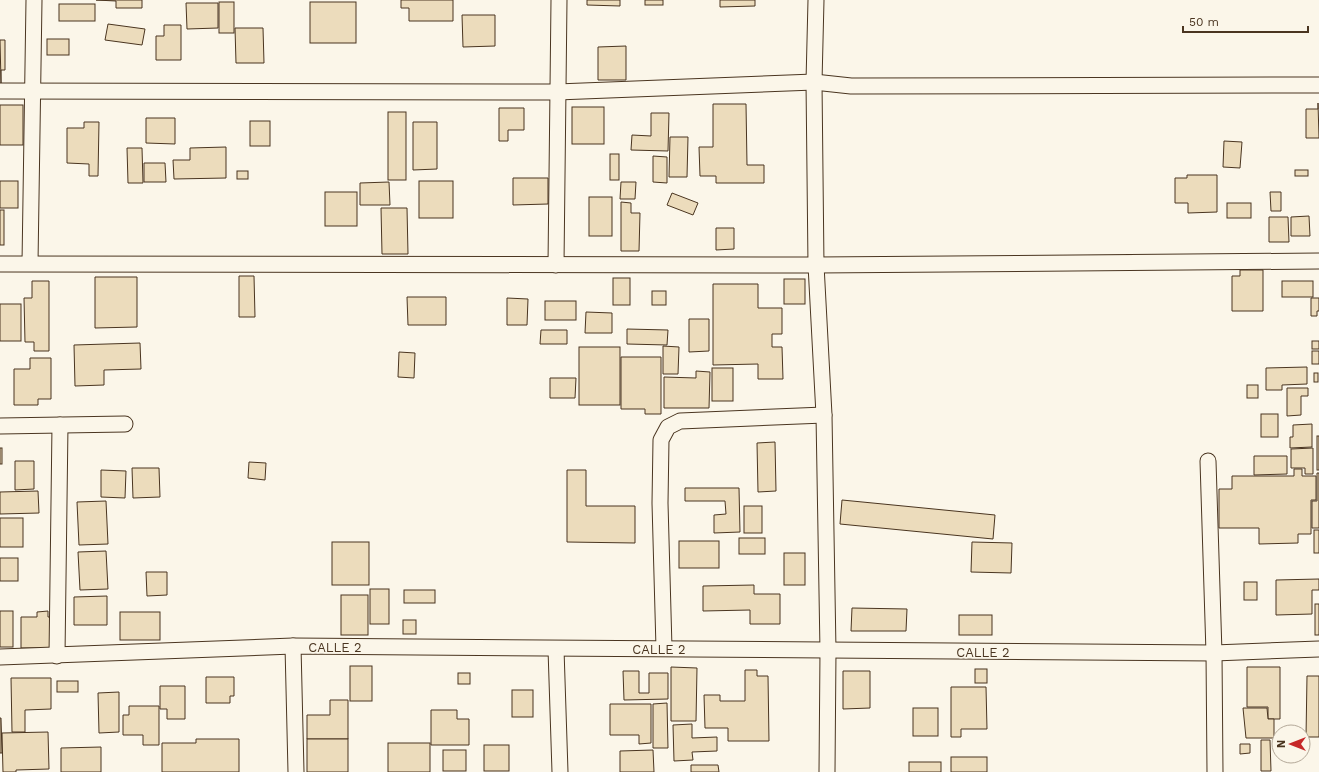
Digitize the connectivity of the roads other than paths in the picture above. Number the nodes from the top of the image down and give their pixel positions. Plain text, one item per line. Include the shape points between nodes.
1 (34, 0) edge
2 (559, 0) edge
3 (816, 0) edge
4 (814, 82) junction
5 (1319, 85) edge
6 (0, 91) edge
7 (33, 91) junction
8 (557, 92) junction
9 (1319, 261) edge
10 (30, 263) junction
11 (0, 264) edge
12 (556, 265) junction
13 (816, 265) junction
14 (824, 415) junction
15 (125, 424) dead end
16 (60, 425) junction
17 (0, 426) edge
18 (1208, 461) dead end
19 (293, 646) junction
20 (664, 648) junction
21 (556, 649) junction
22 (1319, 649) edge
23 (828, 652) junction
24 (1214, 653) junction
25 (57, 656) junction
26 (0, 657) edge
27 (296, 772) edge
28 (560, 772) edge
29 (828, 772) edge
30 (1215, 772) edge

1 - 7 street
2 - 8 street
3 - 4 street
4 - 5 street via 851,86
4 - 8 street
4 - 13 street
6 - 7 street
7 - 8 street
7 - 10 street
8 - 12 street
9 - 13 street
10 - 11 street
10 - 12 street
12 - 13 street
13 - 14 street
14 - 20 street via 680,420 668,427 661,440
14 - 23 street
15 - 16 street
16 - 17 street
16 - 25 street
18 - 24 street
19 - 21 street, CALLE 2
19 - 25 street, CALLE 2
19 - 27 street
20 - 21 street, CALLE 2
20 - 23 street, CALLE 2
21 - 28 street
22 - 24 street, CALLE 2
23 - 24 street, CALLE 2
23 - 29 street
24 - 30 street
25 - 26 street, CALLE 2

